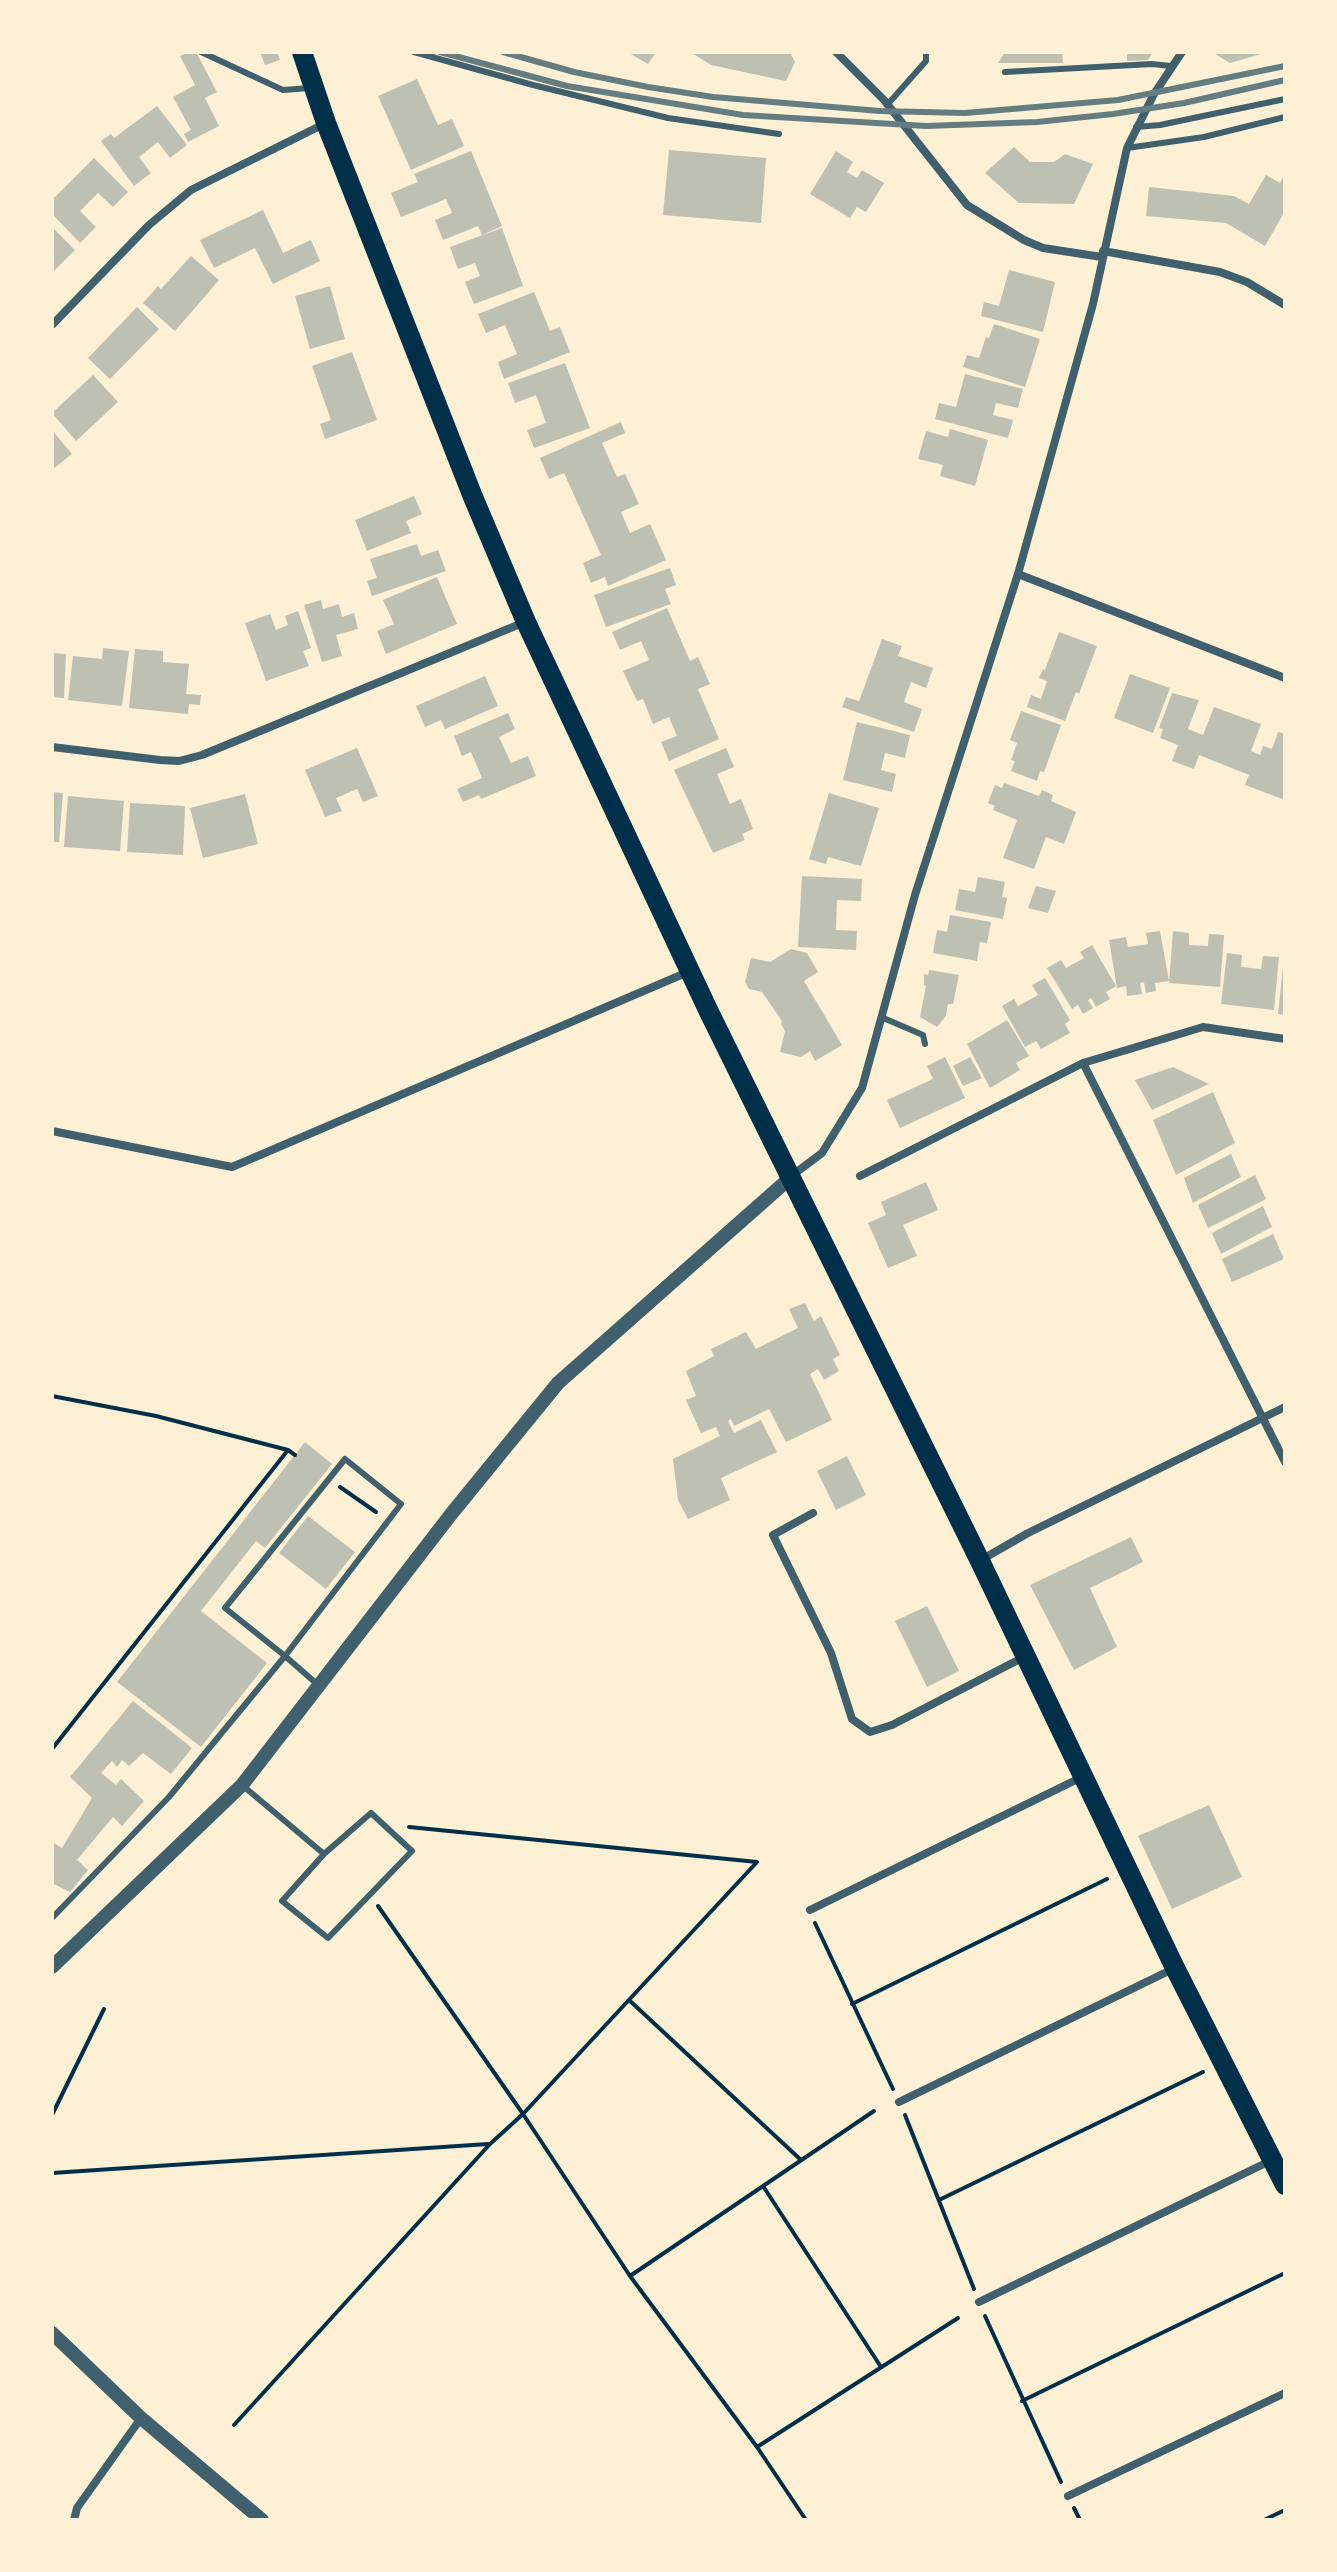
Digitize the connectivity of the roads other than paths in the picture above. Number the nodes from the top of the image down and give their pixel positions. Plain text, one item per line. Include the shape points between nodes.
1 (201, 52) edge
2 (414, 52) edge
3 (836, 52) edge
4 (926, 52) edge
5 (1182, 52) edge
6 (308, 53) edge
7 (846, 56) edge
8 (1171, 66) junction
9 (1005, 72) dead end
10 (313, 88) junction
11 (1285, 99) edge
12 (888, 104) junction
13 (1285, 117) edge
14 (326, 123) junction
15 (1136, 127) junction
16 (779, 134) dead end
17 (1127, 148) junction
18 (1103, 254) junction
19 (1285, 305) edge
20 (52, 325) edge
21 (1018, 574) junction
22 (526, 622) junction
23 (1285, 678) edge
24 (52, 747) edge
25 (689, 971) junction
26 (881, 1017) junction
27 (1285, 1039) edge
28 (925, 1044) dead end
29 (1083, 1063) junction
30 (52, 1131) edge
31 (860, 1176) dead end
32 (790, 1178) junction
33 (1285, 1407) edge
34 (1263, 1417) junction
35 (1285, 1462) edge
36 (813, 1513) dead end
37 (980, 1561) junction
38 (285, 1656) junction
39 (1025, 1657) junction
40 (320, 1686) junction
41 (1083, 1776) junction
42 (242, 1785) junction
43 (324, 1854) junction
44 (810, 1910) road end
45 (52, 1918) edge
46 (52, 1967) edge
47 (1175, 1968) junction
48 (899, 2102) road end
49 (1273, 2159) junction
50 (1285, 2185) edge
51 (979, 2302) road end
52 (52, 2333) edge
53 (1285, 2393) edge
54 (141, 2418) junction
55 (1068, 2496) road end
56 (74, 2520) edge
57 (262, 2520) edge

1 - 10 lane via 283,90
2 - 16 lane via 668,118
3 - 7 street
4 - 12 lane via 926,61
5 - 8 street
6 - 10 main road
7 - 12 street
8 - 9 lane
8 - 15 street
10 - 14 main road
11 - 15 lane
12 - 18 street via 967,205 1043,248
13 - 17 lane via 1204,137
14 - 20 street via 191,190 149,225
14 - 22 main road
15 - 17 street
17 - 18 street
18 - 19 street via 1220,272
18 - 21 street
21 - 23 street
21 - 26 street
22 - 24 street via 202,755 160,760
22 - 25 main road
25 - 30 street via 232,1167
25 - 32 main road
26 - 28 lane via 923,1035
26 - 32 street via 862,1088 822,1153
27 - 29 street via 1203,1027
29 - 31 street
29 - 34 street
32 - 37 main road
32 - 40 street via 558,1383
33 - 34 street
34 - 35 street
34 - 37 street
36 - 39 street via 773,1535 831,1653 852,1719 870,1732
37 - 39 main road
38 - 38 lane via 225,1608 345,1459 401,1504
38 - 40 lane
38 - 45 lane via 169,1797
39 - 41 main road
40 - 42 street
41 - 44 street
41 - 47 main road
42 - 43 lane
42 - 46 street
43 - 43 lane via 371,1813 412,1851 328,1938 282,1901
47 - 48 street
47 - 49 main road
49 - 50 main road
49 - 51 street
52 - 54 street
53 - 55 street
54 - 56 street via 77,2508
54 - 57 street

